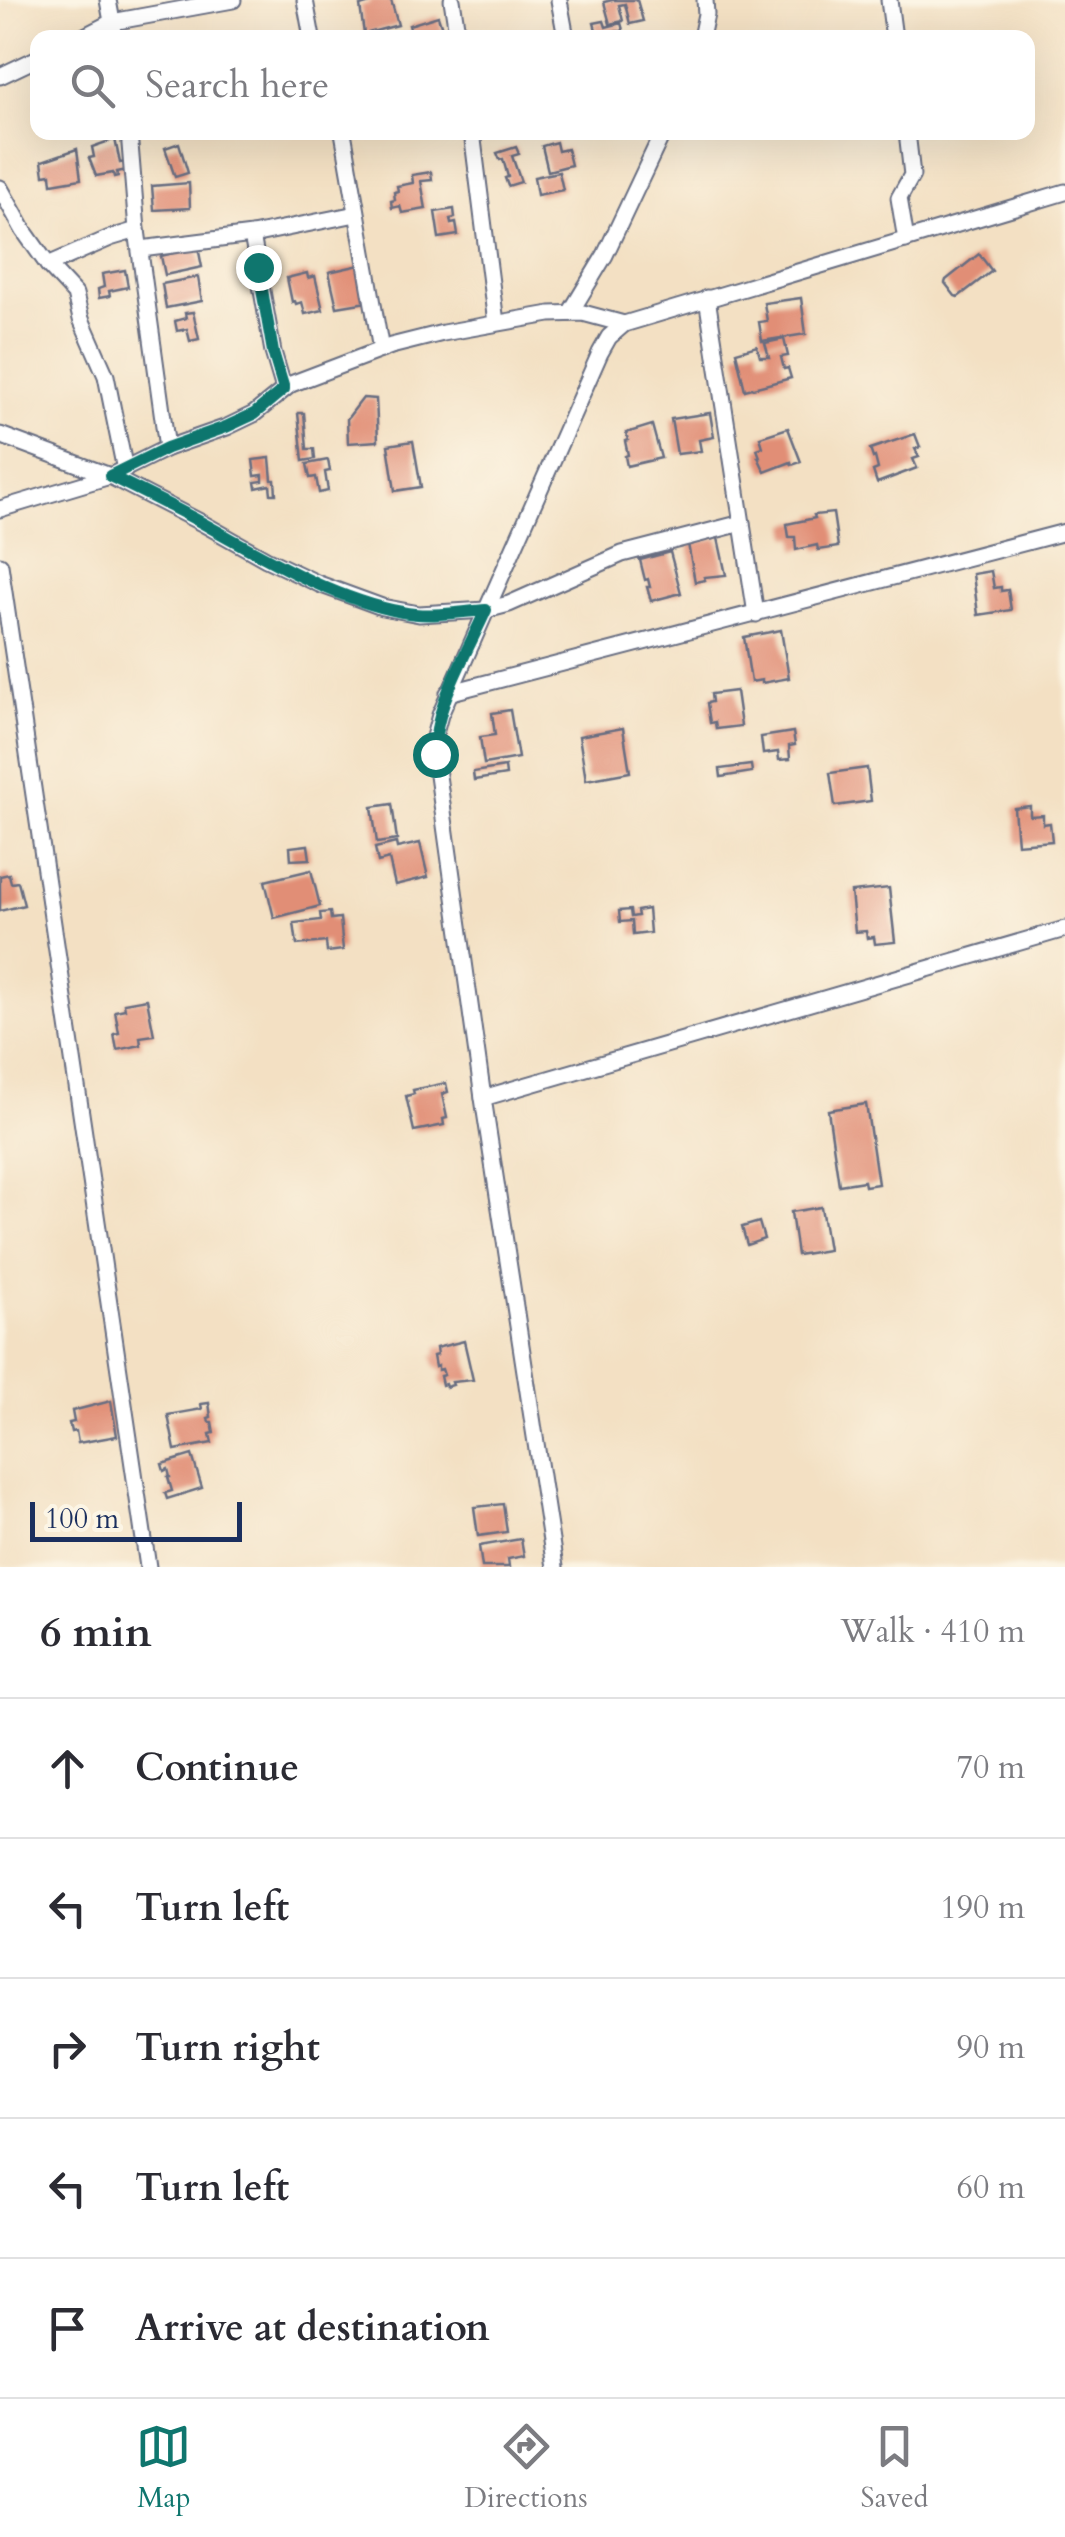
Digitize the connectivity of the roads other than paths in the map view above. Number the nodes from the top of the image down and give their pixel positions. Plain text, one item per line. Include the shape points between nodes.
1 (108, 0) edge
2 (233, 0) edge
3 (305, 0) edge
4 (452, 0) edge
5 (559, 0) edge
6 (705, 0) edge
7 (889, 0) edge
8 (114, 30) edge
9 (311, 30) edge
10 (457, 30) edge
11 (565, 30) edge
12 (702, 30) edge
13 (893, 30) edge
14 (30, 61) edge
15 (3, 71) edge
16 (0, 96) edge
17 (130, 140) edge
18 (344, 140) edge
19 (473, 140) edge
20 (654, 140) edge
21 (908, 140) edge
22 (0, 188) edge
23 (1065, 192) edge
24 (356, 214) junction
25 (137, 230) junction
26 (252, 235) junction
27 (906, 240) junction
28 (141, 249) junction
29 (48, 264) junction
30 (707, 298) junction
31 (570, 313) junction
32 (496, 323) junction
33 (624, 324) junction
34 (381, 350) junction
35 (284, 389) junction
36 (0, 436) edge
37 (167, 448) junction
38 (118, 473) junction
39 (0, 510) edge
40 (742, 523) junction
41 (1065, 532) edge
42 (0, 565) edge
43 (486, 610) junction
44 (756, 614) junction
45 (448, 693) junction
46 (1065, 930) edge
47 (483, 1098) junction
48 (148, 1567) edge
49 (554, 1567) edge

1 - 8 street
2 - 8 street
3 - 9 street
4 - 10 street
5 - 11 street
6 - 12 street
7 - 13 street
14 - 15 street
15 - 16 street
17 - 25 street
18 - 24 street
19 - 32 street
20 - 31 street via 606,255
21 - 27 street via 912,175 899,198
22 - 29 street
23 - 27 street
24 - 26 street
24 - 34 street
25 - 28 street
25 - 29 street
26 - 28 street
26 - 35 street
27 - 30 street
28 - 37 street
29 - 38 street via 75,294 102,364
30 - 33 street
30 - 40 street
31 - 32 street
31 - 33 street
32 - 34 street
33 - 43 street via 600,353
34 - 35 street
35 - 37 street via 254,414
36 - 38 street
37 - 38 street
38 - 39 street
38 - 43 street via 266,559 356,598 419,614
40 - 43 street via 622,554
40 - 44 street
41 - 44 street
42 - 48 street
43 - 45 street
44 - 45 street
45 - 47 street via 435,754
46 - 47 street
47 - 49 street

